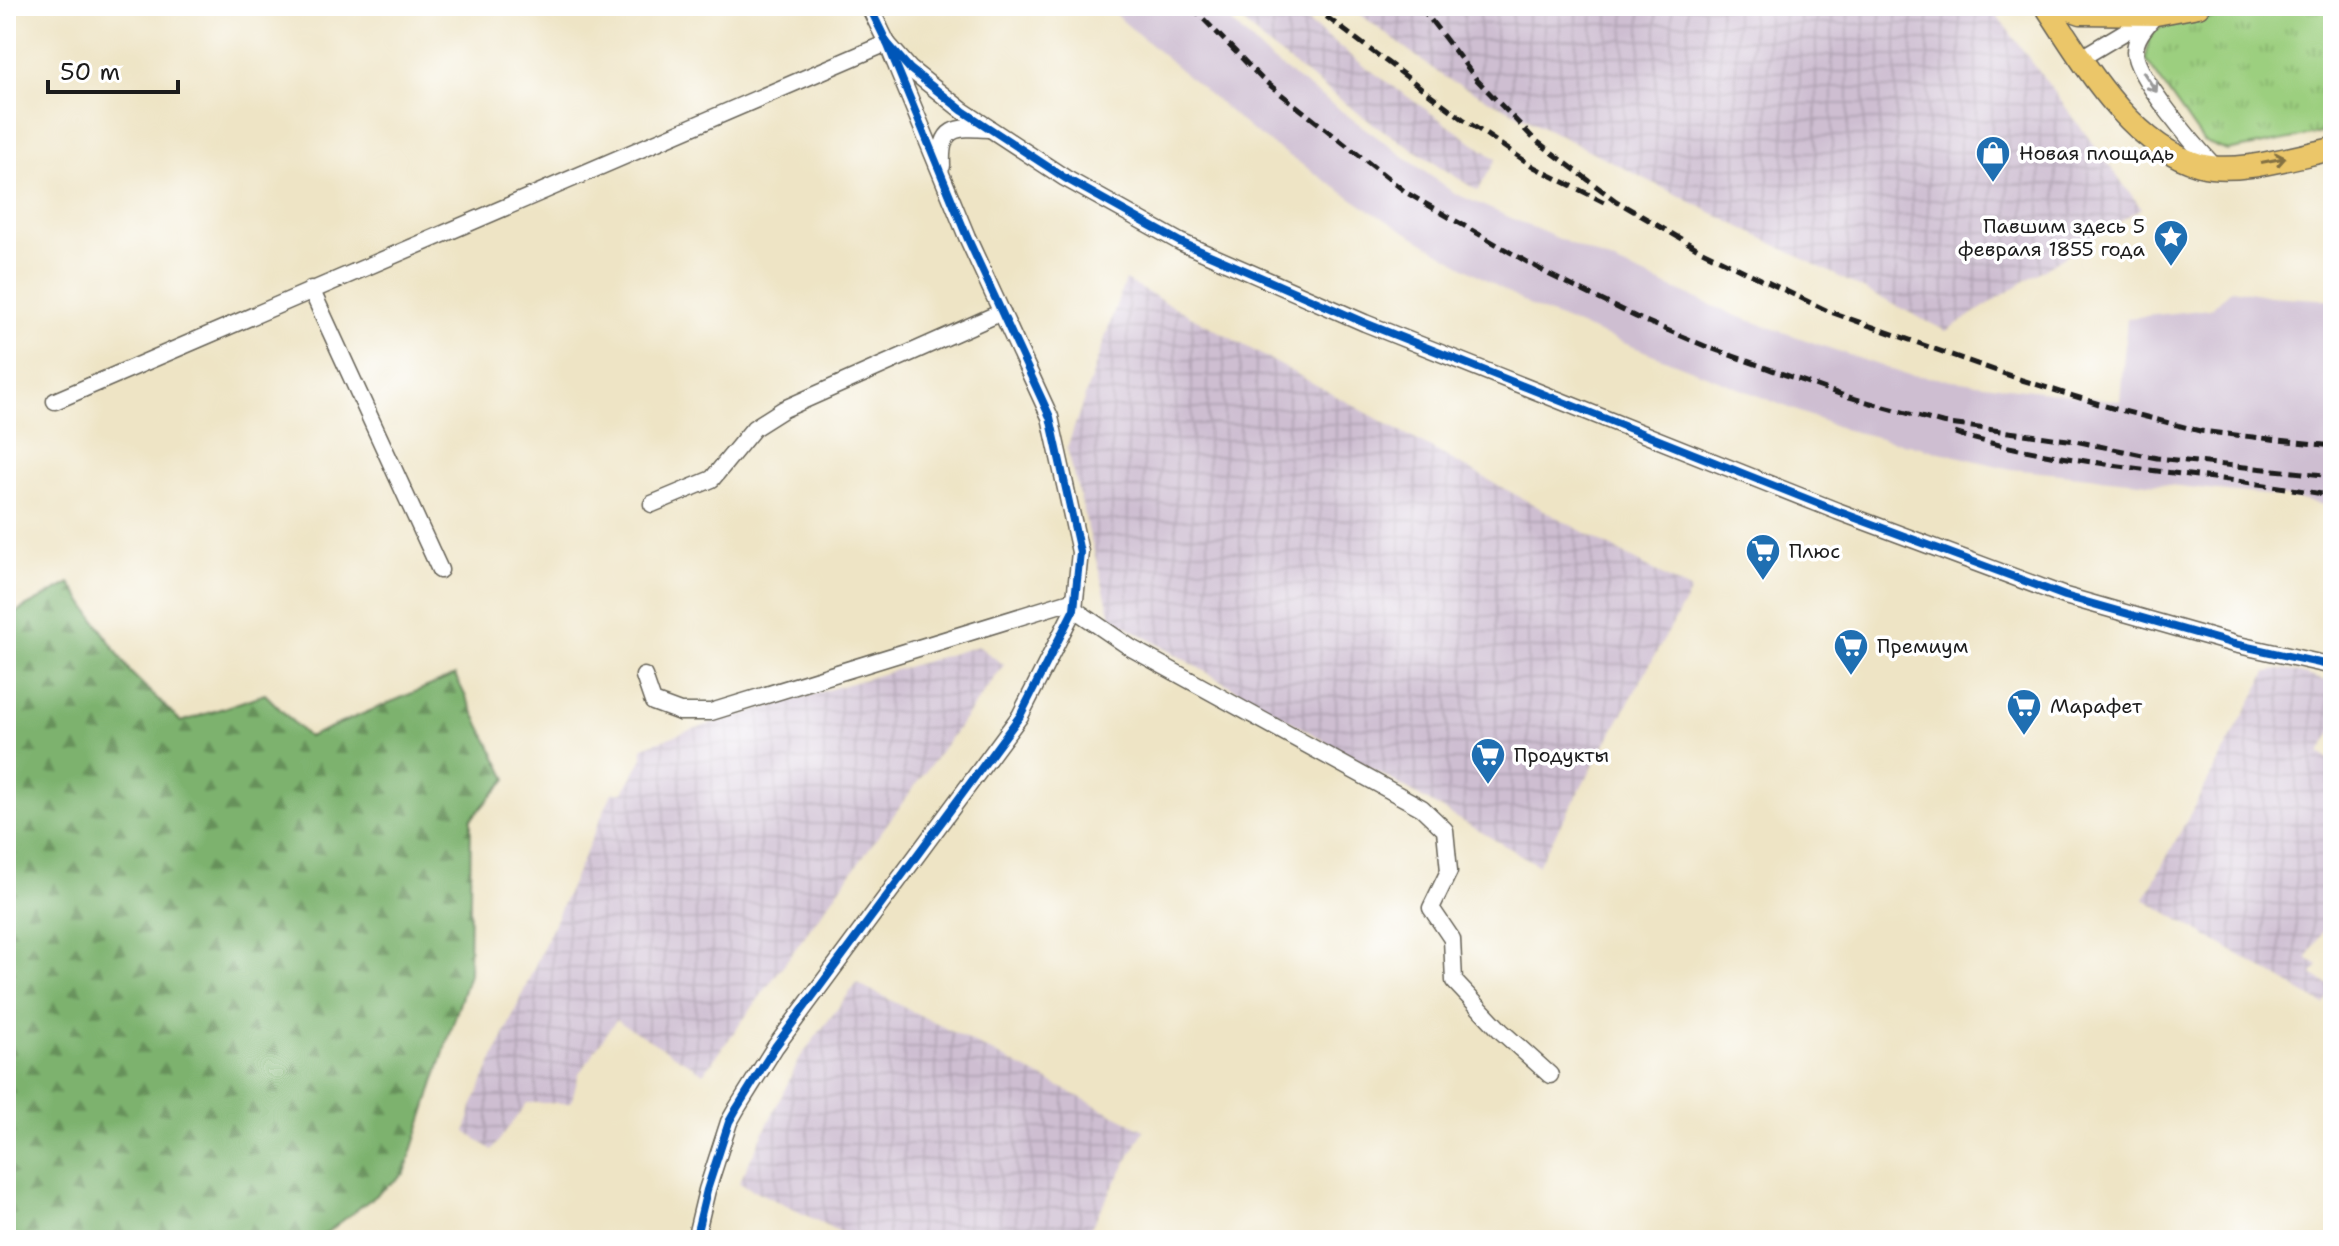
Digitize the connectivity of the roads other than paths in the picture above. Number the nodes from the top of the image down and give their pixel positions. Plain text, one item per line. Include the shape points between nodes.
1 (869, 6) edge
2 (2046, 6) edge
3 (2061, 6) edge
4 (2198, 6) edge
5 (2156, 14) junction
6 (2126, 16) edge
7 (887, 43) junction
8 (2135, 52) junction
9 (2081, 58) junction
10 (991, 129) junction
11 (2333, 149) edge
12 (2214, 166) junction
13 (943, 178) junction
14 (311, 289) junction
15 (1002, 312) junction
16 (55, 401) dead end
17 (652, 504) dead end
18 (440, 570) dead end
19 (1074, 605) junction
20 (2333, 666) edge
21 (644, 676) dead end
22 (1550, 1075) dead end
23 (695, 1240) edge

1 - 7 street
2 - 9 main road
3 - 6 main road
4 - 5 main road
5 - 6 main road
5 - 8 street via 2139,36
6 - 8 street
6 - 9 street
7 - 10 street via 910,69
7 - 13 street
7 - 14 street
8 -> 12 street via 2185,133
9 - 12 main road via 2101,89 2161,147
10 - 13 street via 948,133 941,149
10 - 20 street via 1065,178 1180,242 1365,323 2065,596
12 -> 11 main road
13 - 15 street
14 - 16 street
14 - 18 street
15 - 17 street via 784,409 754,428 712,479
15 - 19 street via 1050,417 1080,552
19 - 21 street via 711,712 680,712 653,702
19 - 22 street via 1131,648 1422,808 1445,830 1449,871 1431,908 1452,939 1454,981
19 - 23 street via 1020,716 769,1056 729,1122

